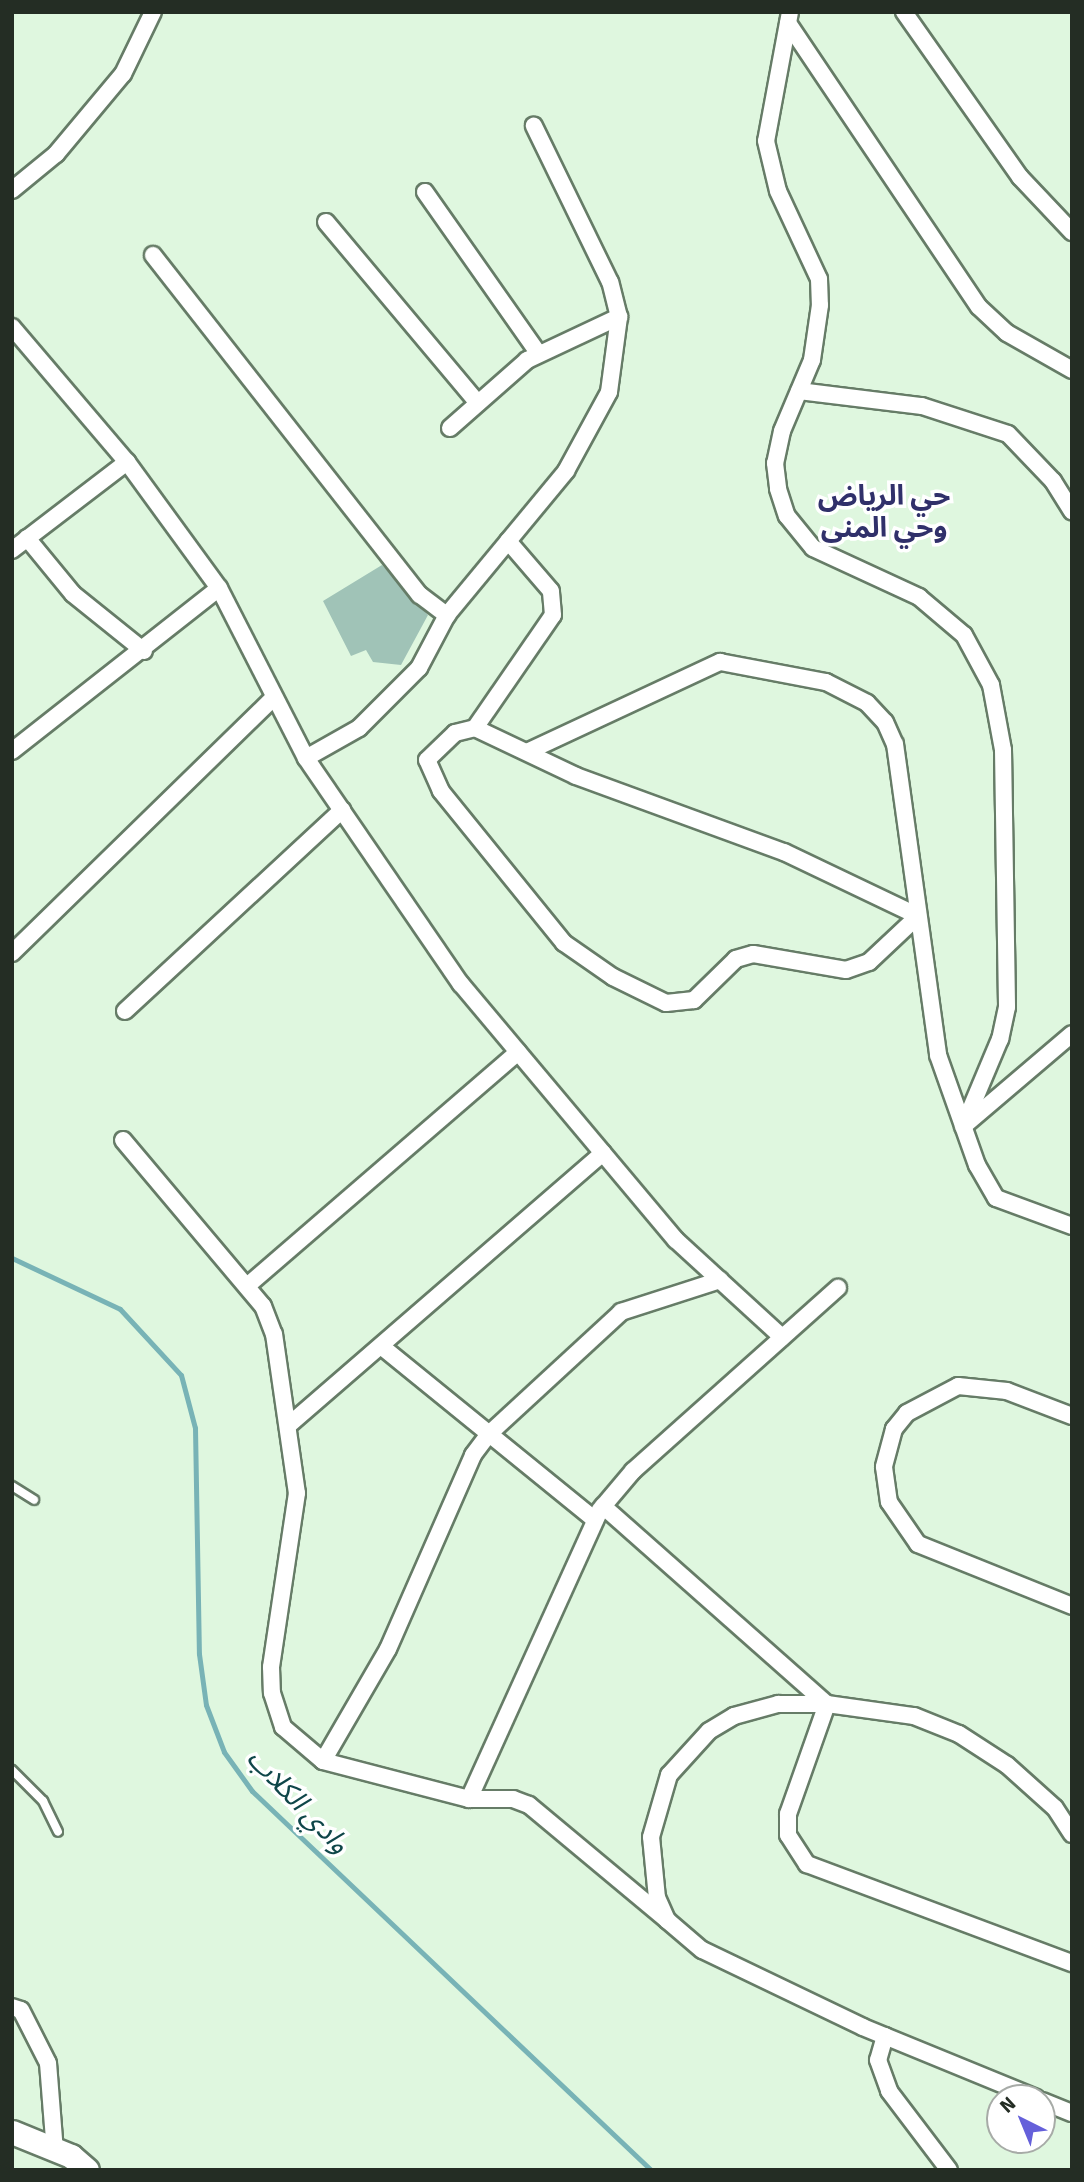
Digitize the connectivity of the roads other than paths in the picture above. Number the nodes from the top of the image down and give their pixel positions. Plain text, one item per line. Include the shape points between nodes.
1 (153, 12) edge
2 (904, 12) edge
3 (789, 18) edge
4 (534, 127) dead end
5 (12, 190) edge
6 (425, 192) dead end
7 (326, 222) dead end
8 (1072, 232) edge
9 (153, 256) dead end
10 (619, 317) junction
11 (12, 327) edge
12 (540, 354) junction
13 (1072, 370) edge
14 (799, 391) junction
15 (478, 403) junction
16 (450, 428) dead end
17 (127, 462) junction
18 (1072, 511) edge
19 (27, 538) junction
20 (508, 541) junction
21 (12, 550) edge
22 (219, 588) junction
23 (446, 615) junction
24 (144, 651) junction
25 (273, 698) junction
26 (475, 728) junction
27 (12, 751) edge
28 (529, 751) junction
29 (306, 758) junction
30 (342, 810) junction
31 (918, 916) junction
32 (12, 953) edge
33 (125, 1011) dead end
34 (1072, 1034) edge
35 (518, 1052) junction
36 (963, 1127) junction
37 (123, 1140) dead end
38 (603, 1153) junction
39 (1072, 1226) edge
40 (720, 1280) junction
41 (247, 1286) junction
42 (838, 1287) dead end
43 (782, 1337) junction
44 (381, 1346) junction
45 (1072, 1416) edge
46 (290, 1424) junction
47 (489, 1434) junction
48 (12, 1486) edge
49 (34, 1500) dead end
50 (599, 1513) junction
51 (1072, 1606) edge
52 (827, 1704) junction
53 (323, 1761) junction
54 (12, 1770) edge
55 (469, 1800) junction
56 (58, 1832) dead end
57 (1072, 1834) edge
58 (667, 1920) junction
59 (1072, 1963) edge
60 (12, 2007) edge
61 (885, 2036) junction
62 (1002, 2084) edge
63 (12, 2132) edge
64 (55, 2151) junction
65 (87, 2170) edge
66 (949, 2170) edge

1 - 5 street via 123,74 56,154
2 - 8 street via 1020,177
3 - 13 street via 979,307 1007,333
3 - 14 street via 766,141 778,191 819,278 817,335
4 - 10 street via 610,282
6 - 12 street
7 - 15 street
9 - 23 street via 420,595
10 - 12 street
10 - 20 street via 609,392 566,471
11 - 17 street
12 - 15 street
14 - 18 street via 922,406 1008,434 1053,481
14 - 36 street via 775,463 787,516 813,548 919,597 944,614 980,657 991,685 1003,750 1007,1007 1000,1039
15 - 16 street
17 - 19 street
17 - 22 street
19 - 21 street
19 - 24 street via 73,594
20 - 23 street
20 - 26 street via 551,592 553,615
22 - 24 street
22 - 25 street
23 - 29 street via 419,668 359,728
24 - 27 street
25 - 29 street
25 - 32 street
26 - 28 street
26 - 31 street via 455,733 426,760 441,791 564,943 613,977 666,1003 694,1000 736,959 753,954 846,970 869,962
28 - 31 street via 616,792 785,852
28 - 31 street via 720,662 826,682 867,703 885,722 894,744
29 - 30 street
30 - 33 street
30 - 35 street via 461,984
31 - 36 street via 938,1055
34 - 36 street
35 - 38 street
35 - 41 street
36 - 39 street via 996,1198
37 - 41 street
38 - 40 street via 677,1240
38 - 44 street
40 - 43 street
40 - 47 street via 621,1312
41 - 46 street via 263,1306 274,1334
42 - 43 street
43 - 50 street via 633,1471
44 - 46 street
44 - 47 street
45 - 51 street via 981,1384 958,1386 907,1413 894,1429 884,1467 889,1502 918,1544
46 - 53 street via 297,1493 272,1693 283,1727
47 - 50 street
47 - 53 street via 473,1455 388,1649
48 - 49 lane
50 - 52 street
50 - 55 street
52 - 57 street via 914,1716 959,1734 1007,1765 1055,1808
52 - 58 street via 778,1704 734,1716 686,1750 656,1807 651,1837 651,1870
52 - 59 street via 788,1814 795,1852 807,1864
53 - 55 street
54 - 56 lane via 43,1801
55 - 58 street via 513,1799 529,1805
58 - 61 street via 702,1950
60 - 64 street via 22,2010 48,2063
61 - 62 street
61 - 66 street via 878,2060 885,2082
63 - 64 main road
64 - 65 main road

